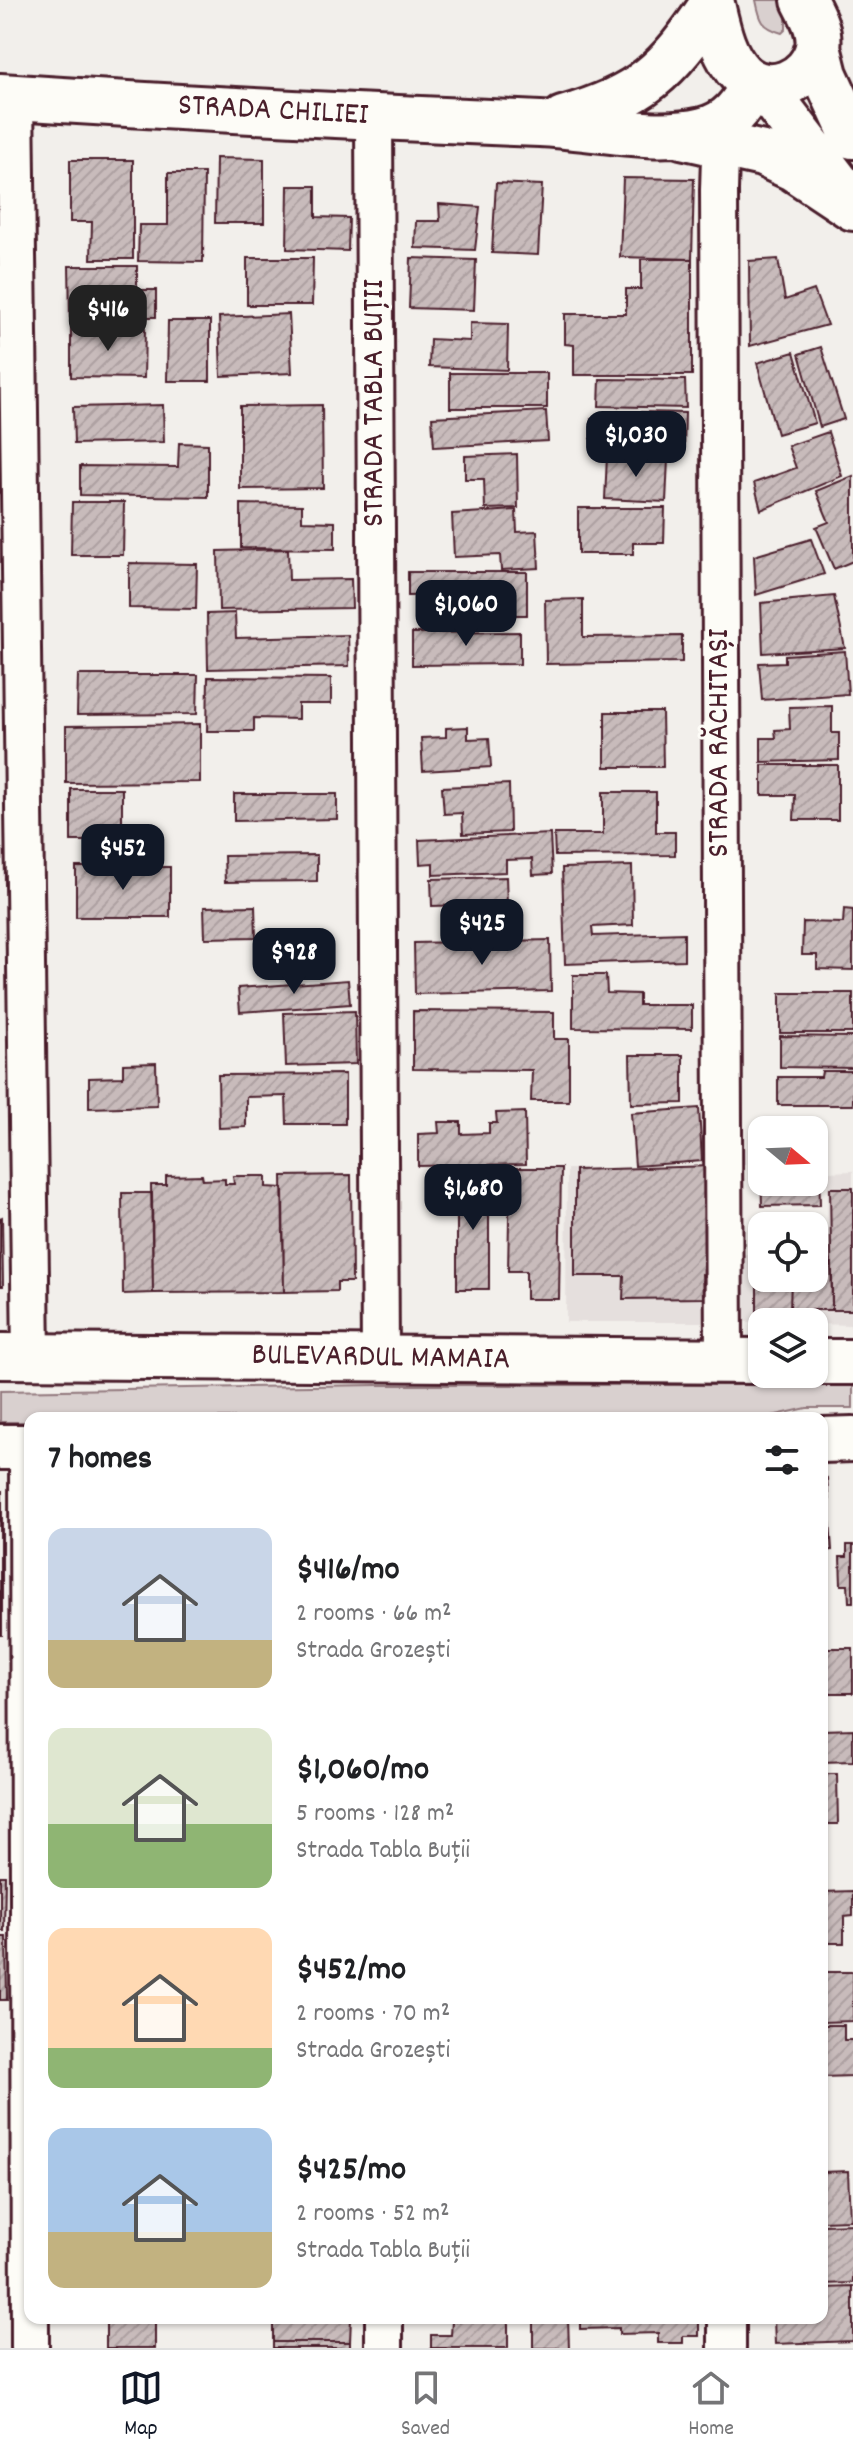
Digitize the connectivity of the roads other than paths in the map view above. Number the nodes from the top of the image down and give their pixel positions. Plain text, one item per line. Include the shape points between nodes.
1 (804, 0) edge
2 (712, 2) edge
3 (818, 47) junction
4 (759, 84) junction
5 (8, 96) edge
6 (374, 118) junction
7 (545, 124) junction
8 (721, 134) junction
9 (853, 136) edge
10 (853, 206) edge
11 (16, 1356) edge
12 (380, 1360) junction
13 (743, 1361) edge
14 (828, 1362) edge
15 (853, 1362) edge
16 (853, 1439) edge
17 (828, 1440) edge
18 (19, 1447) edge
19 (24, 1857) edge
20 (30, 2324) edge
21 (384, 2324) edge
22 (727, 2324) edge
23 (30, 2348) edge
24 (384, 2348) edge
25 (727, 2348) edge

1 - 3 main road via 816,25
2 - 4 main road via 730,58
2 - 7 main road, STRADA CHILIEI via 671,61 645,84 619,99
3 - 4 main road via 796,79 777,86
3 - 9 main road
4 - 8 main road
4 - 10 main road
5 - 6 main road, STRADA CHILIEI
5 - 11 street
6 - 7 main road, STRADA CHILIEI
6 - 12 street, STRADA TABLA BUȚII
7 - 8 main road, STRADA CHILIEI
8 - 10 main road
8 - 13 street, STRADA RĂCHITAȘI
11 - 12 main road, BULEVARDUL MAMAIA
12 - 13 main road, BULEVARDUL MAMAIA
14 - 15 main road
16 - 17 main road
18 - 19 street
20 - 23 street
21 - 24 street
22 - 25 street

